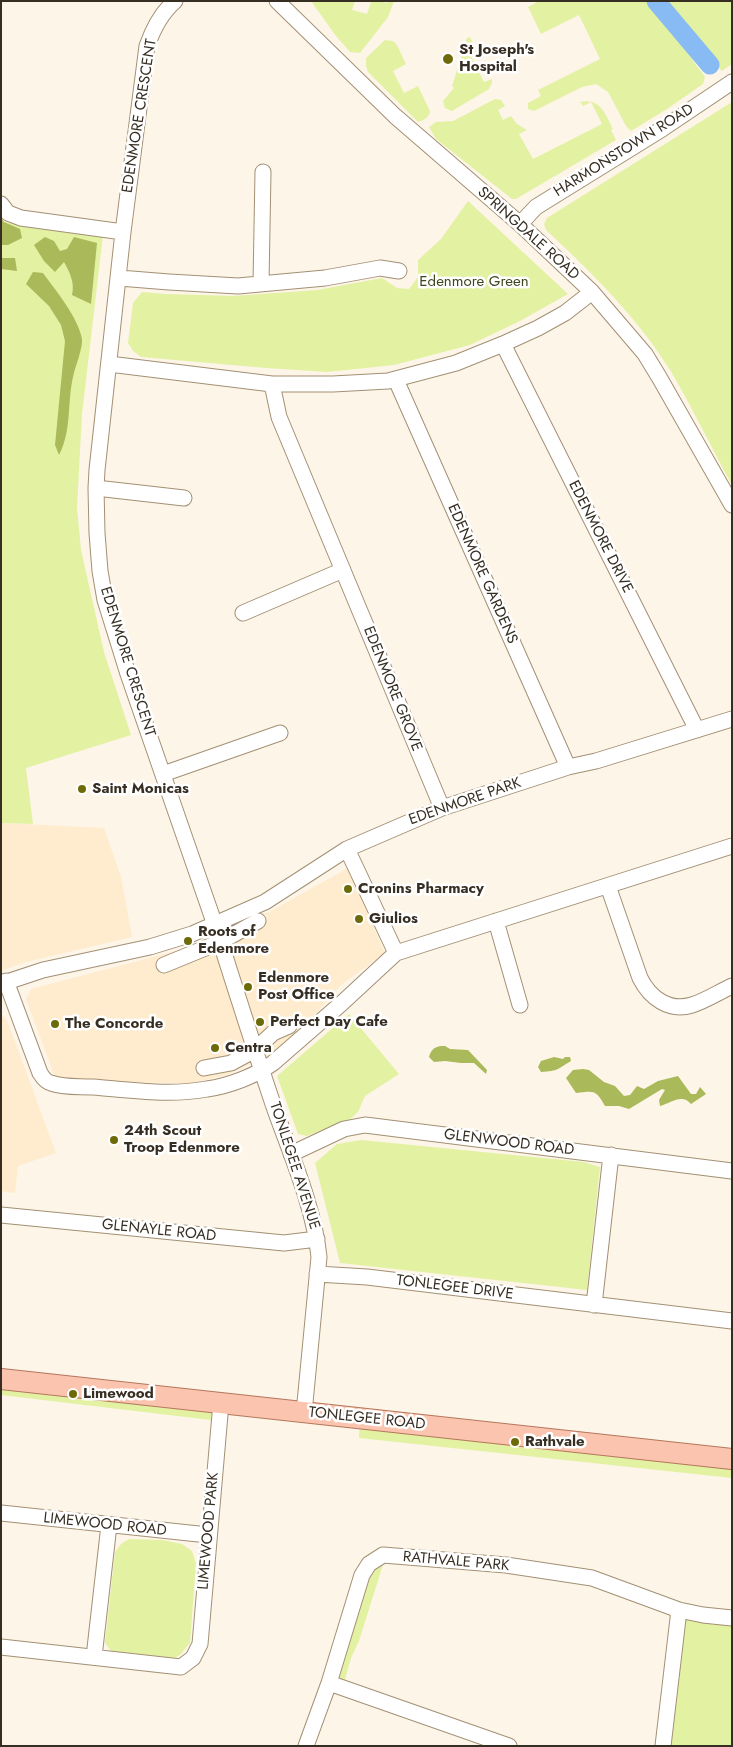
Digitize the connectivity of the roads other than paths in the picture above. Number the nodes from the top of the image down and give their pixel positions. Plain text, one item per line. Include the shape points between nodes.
1 (278, 1) edge
2 (173, 3) edge
3 (732, 82) edge
4 (263, 172) dead end
5 (1, 204) edge
6 (520, 224) junction
7 (123, 232) junction
8 (400, 271) dead end
9 (118, 278) junction
10 (261, 284) junction
11 (592, 292) junction
12 (503, 344) junction
13 (109, 364) junction
14 (396, 380) junction
15 (272, 384) junction
16 (96, 488) junction
17 (184, 498) dead end
18 (732, 505) edge
19 (343, 570) junction
20 (243, 613) dead end
21 (732, 719) edge
22 (697, 730) junction
23 (280, 733) dead end
24 (568, 768) junction
25 (163, 774) junction
26 (442, 808) junction
27 (732, 846) edge
28 (347, 849) junction
29 (608, 886) junction
30 (258, 921) dead end
31 (496, 921) junction
32 (218, 934) junction
33 (396, 953) junction
34 (164, 965) dead end
35 (4, 983) edge
36 (732, 986) edge
37 (520, 1005) dead end
38 (289, 1026) dead end
39 (255, 1050) junction
40 (204, 1068) dead end
41 (262, 1071) junction
42 (291, 1154) junction
43 (611, 1155) junction
44 (732, 1171) edge
45 (1, 1215) edge
46 (317, 1238) junction
47 (317, 1274) junction
48 (594, 1304) junction
49 (732, 1321) edge
50 (1, 1380) edge
51 (220, 1403) junction
52 (304, 1412) junction
53 (732, 1458) edge
54 (1, 1513) edge
55 (110, 1526) junction
56 (208, 1536) junction
57 (679, 1610) junction
58 (732, 1618) edge
59 (1, 1647) edge
60 (94, 1657) junction
61 (329, 1683) junction
62 (306, 1746) edge
63 (509, 1746) edge
64 (663, 1746) edge

1 - 6 street, SPRINGDALE ROAD via 395,116
2 - 7 street, EDENMORE CRESCENT via 153,31 147,46
3 - 6 street, HARMONSTOWN ROAD via 536,207
4 - 10 street
5 - 7 street via 8,213 21,218
6 - 11 street, SPRINGDALE ROAD
7 - 9 street, EDENMORE CRESCENT
8 - 10 street via 380,268 325,278
9 - 10 street via 238,286
9 - 13 street, EDENMORE CRESCENT
11 - 12 street via 565,313
11 - 18 street, SPRINGDALE ROAD via 645,354
12 - 14 street via 456,363
12 - 22 street, EDENMORE DRIVE
13 - 15 street
13 - 16 street, EDENMORE CRESCENT
14 - 15 street
14 - 24 street, EDENMORE GARDENS
15 - 19 street, EDENMORE GROVE via 279,417
16 - 17 street
16 - 25 street, EDENMORE CRESCENT via 100,571 105,600
19 - 20 street
19 - 26 street, EDENMORE GROVE
21 - 22 street, EDENMORE PARK
22 - 24 street, EDENMORE PARK
23 - 25 street
24 - 26 street, EDENMORE PARK
25 - 32 street, EDENMORE CRESCENT
26 - 28 street, EDENMORE PARK
27 - 29 street
28 - 32 street, EDENMORE PARK
28 - 33 street
29 - 31 street
29 - 36 street via 640,978 646,990 661,1003 691,1006
30 - 32 street
31 - 33 street
31 - 37 street
32 - 34 street
32 - 35 street via 192,934
32 - 39 street, EDENMORE CRESCENT
33 - 41 street
35 - 41 street via 40,1073 50,1083 171,1092 207,1089
38 - 39 street via 273,1033
39 - 40 street via 232,1063
39 - 41 street, TONLEGEE AVENUE
41 - 42 street, TONLEGEE AVENUE
42 - 43 street, GLENWOOD ROAD via 344,1130 365,1125
42 - 46 street, TONLEGEE AVENUE
43 - 44 street, GLENWOOD ROAD
43 - 48 street
45 - 46 street, GLENAYLE ROAD via 284,1243
46 - 47 street, TONLEGEE AVENUE
47 - 48 street, TONLEGEE DRIVE
47 - 52 street, TONLEGEE AVENUE
48 - 49 street, TONLEGEE DRIVE
50 - 51 main road, TONLEGEE ROAD
51 - 52 main road, TONLEGEE ROAD
51 - 56 street, LIMEWOOD PARK
52 - 53 main road, TONLEGEE ROAD
54 - 55 street, LIMEWOOD ROAD
55 - 56 street, LIMEWOOD ROAD
55 - 60 street
56 - 60 street, LIMEWOOD PARK via 200,1644 193,1658 181,1667
57 - 58 street, RATHVALE PARK
57 - 61 street, RATHVALE PARK via 592,1578 506,1565 382,1555 369,1564 362,1575
57 - 64 street
59 - 60 street
61 - 62 street, RATHVALE PARK
61 - 63 street

